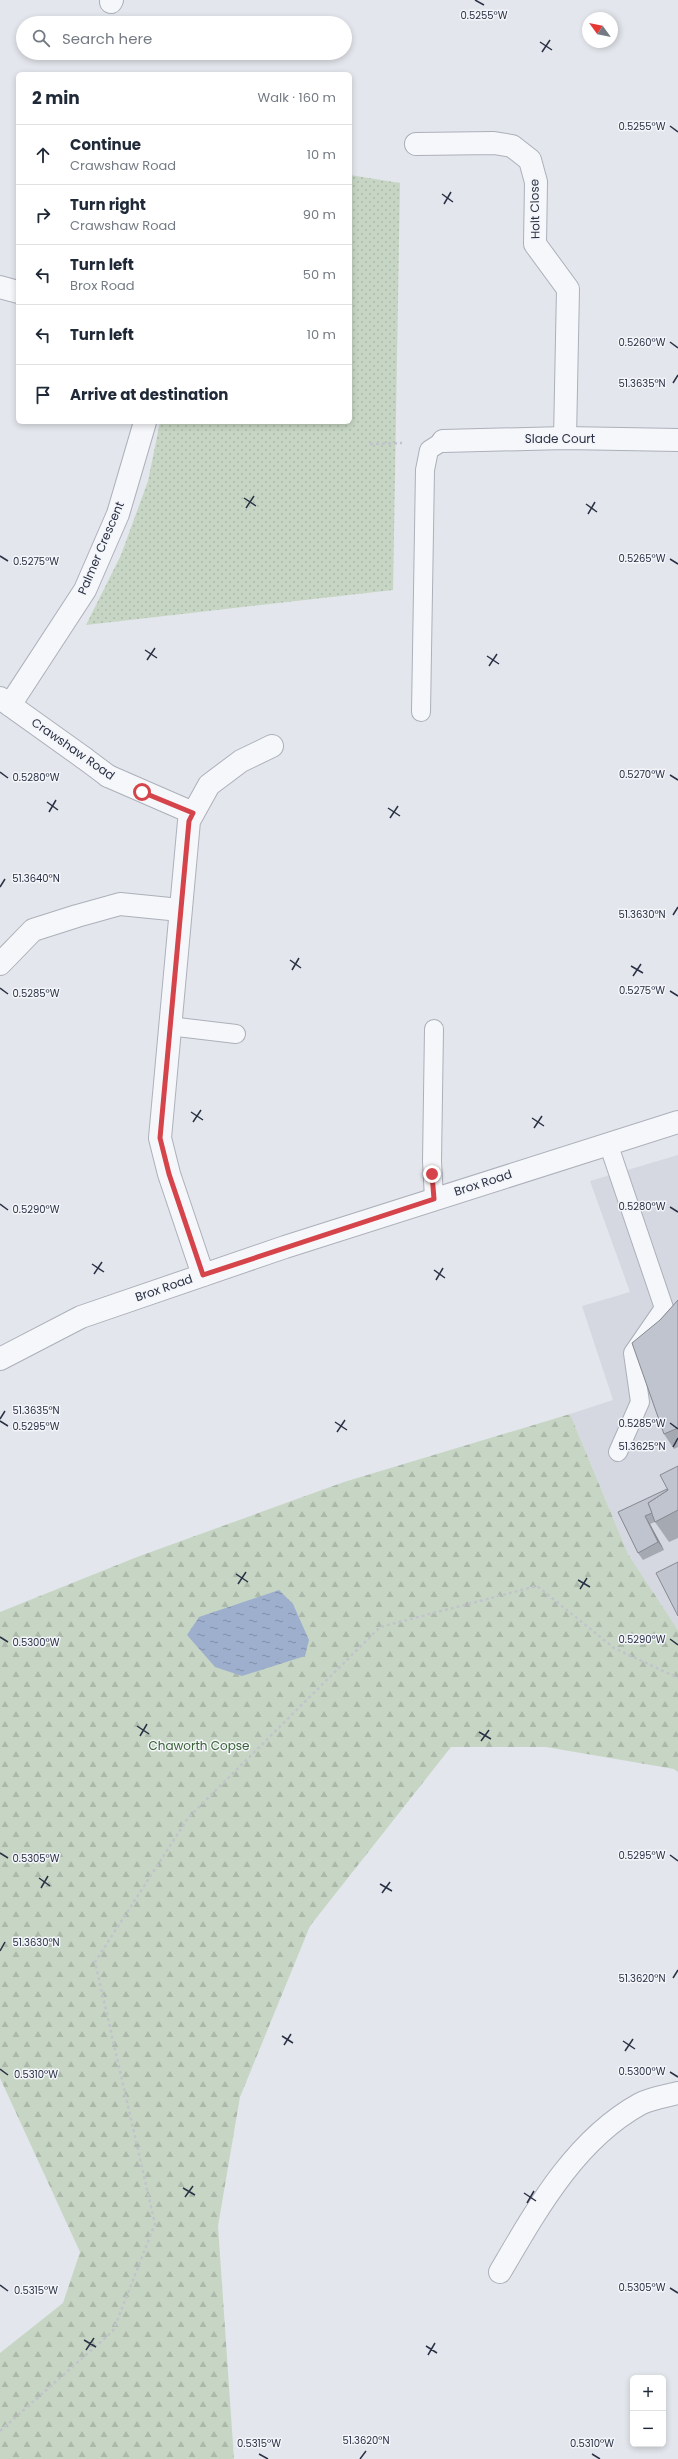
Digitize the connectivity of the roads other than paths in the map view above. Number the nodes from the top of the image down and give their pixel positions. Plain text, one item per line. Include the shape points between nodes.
1 (416, 144) dead end
2 (0, 287) edge
3 (16, 291) edge
4 (144, 424) edge
5 (565, 438) junction
6 (678, 440) edge
7 (443, 442) joint
8 (5, 702) edge
9 (421, 712) dead end
10 (272, 746) dead end
11 (193, 813) junction
12 (180, 910) junction
13 (0, 964) edge
14 (169, 1026) junction
15 (434, 1029) dead end
16 (236, 1034) dead end
17 (678, 1122) edge
18 (608, 1144) junction
19 (434, 1199) junction
20 (203, 1275) junction
21 (0, 1359) edge
22 (618, 1452) dead end
23 (678, 2092) edge
24 (500, 2272) dead end

1 - 5 street, Holt Close via 494,143 512,146 530,160 536,182 536,244 568,289
2 - 3 street
4 - 8 street, Palmer Crescent via 118,514 85,590
5 - 6 street, Slade Court
5 - 7 street, Slade Court
7 - 9 lane via 429,450 425,470
8 - 11 street, Crawshaw Road via 108,776
10 - 11 street via 241,761 209,785
11 - 12 street via 189,821
12 - 13 street via 120,904 77,916 33,930
12 - 14 street
14 - 16 lane
14 - 20 street via 160,1138 169,1174
15 - 19 lane
17 - 18 street, Brox Road
18 - 19 street, Brox Road
18 - 22 lane via 664,1308 633,1353 640,1402
19 - 20 street, Brox Road
20 - 21 street, Brox Road via 81,1317
23 - 24 street via 641,2103 603,2129 545,2195

